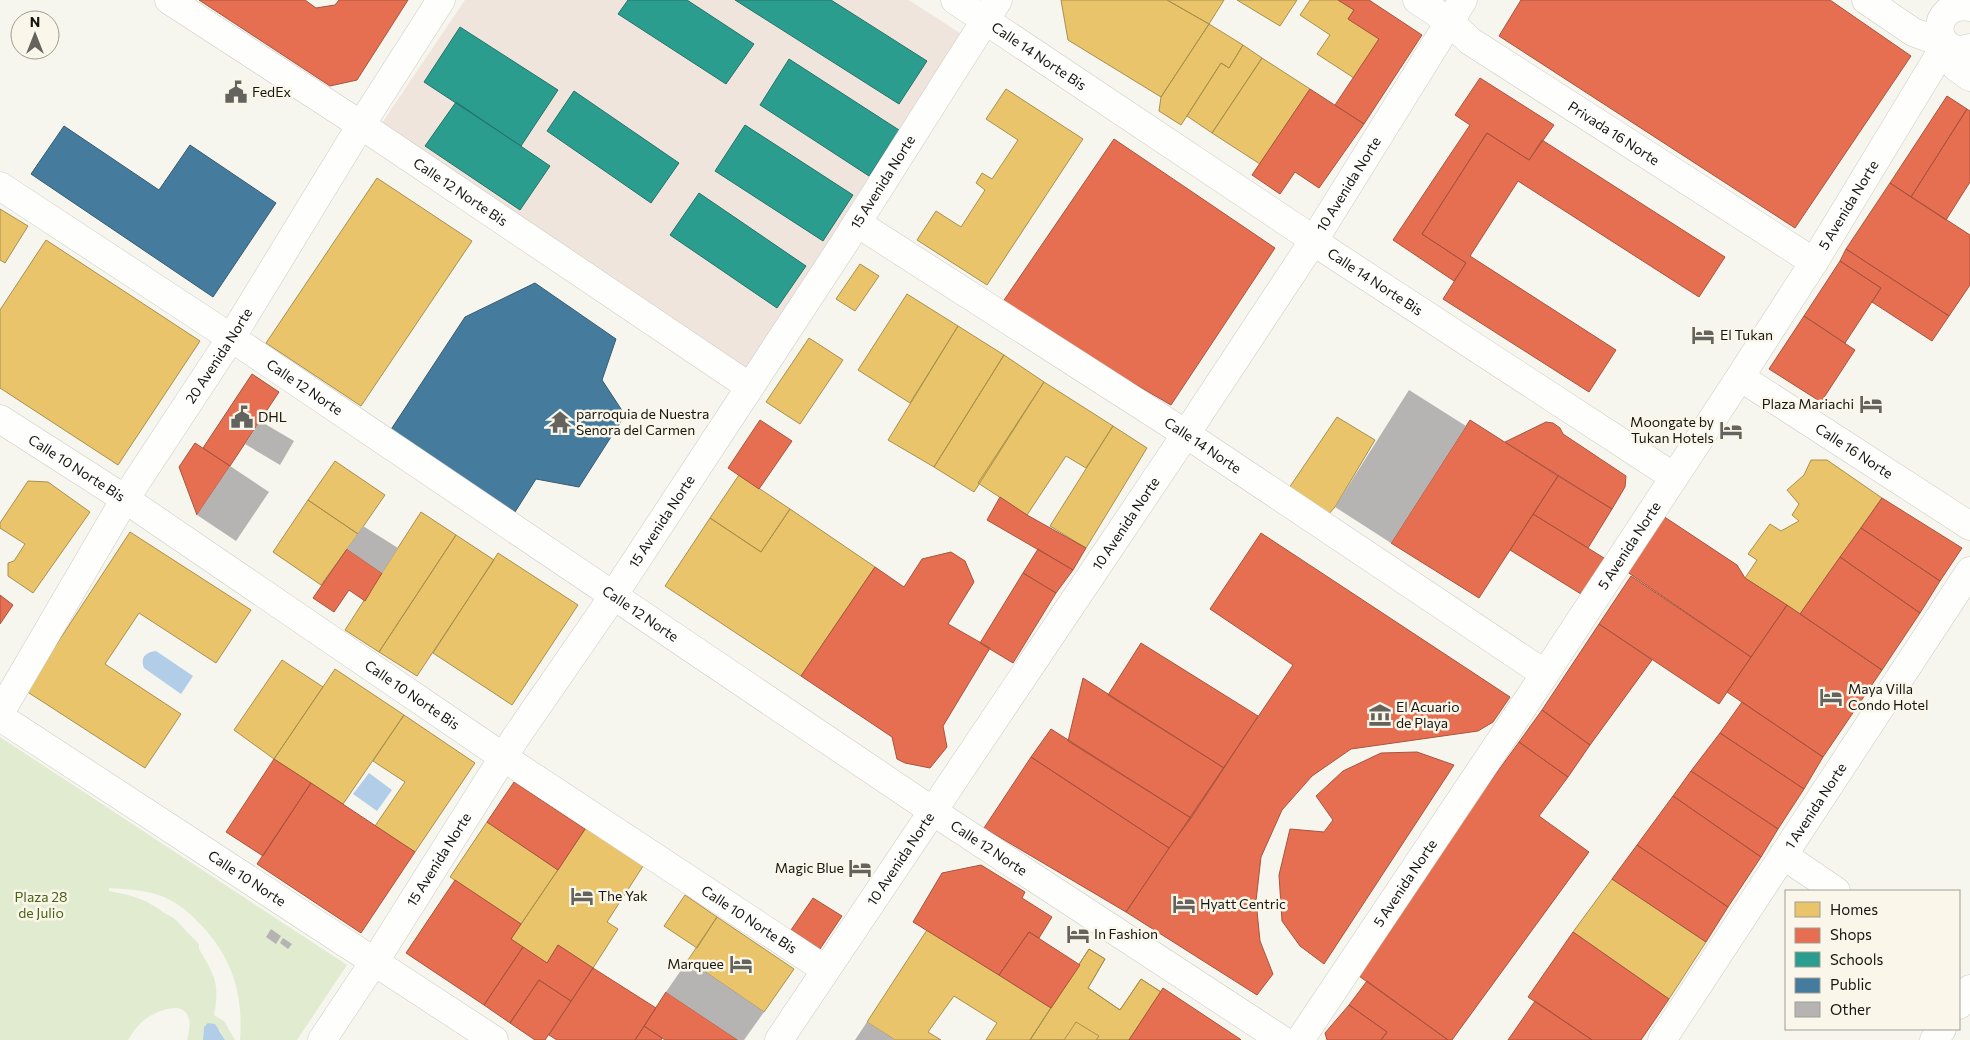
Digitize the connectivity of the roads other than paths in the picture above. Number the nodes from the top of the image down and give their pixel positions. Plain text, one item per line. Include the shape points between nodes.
1 (169, 0) edge
2 (441, 0) edge
3 (955, 0) edge
4 (1417, 0) edge
5 (1866, 0) edge
6 (1966, 0) edge
7 (1970, 5) edge
8 (992, 10) edge
9 (1456, 11) edge
10 (1958, 46) edge
11 (1970, 77) edge
12 (360, 125) junction
13 (0, 186) edge
14 (857, 223) junction
15 (1314, 240) junction
16 (1814, 262) junction
17 (231, 338) junction
18 (1740, 377) junction
19 (750, 387) junction
20 (0, 419) edge
21 (1186, 434) junction
22 (1674, 477) junction
23 (125, 499) junction
24 (1970, 526) edge
25 (1970, 571) edge
26 (614, 595) junction
27 (1544, 674) junction
28 (0, 714) edge
29 (0, 717) edge
30 (503, 757) junction
31 (932, 810) junction
32 (1783, 855) junction
33 (1835, 890) edge
34 (373, 962) junction
35 (826, 970) junction
36 (1970, 989) edge
37 (1960, 1004) edge
38 (1662, 1039) edge
39 (322, 1040) edge
40 (494, 1040) edge
41 (780, 1040) edge
42 (1282, 1040) edge
43 (1300, 1040) edge

1 - 12 street, Calle 12 Norte Bis
2 - 12 street, 20 Avenida Norte
3 - 8 street, Calle 14 Norte Bis
4 - 9 street, Privada 16 Norte
5 - 10 street via 1913,32
6 - 7 street
7 - 10 street via 1951,7 1941,17 1940,31
8 - 14 street, 15 Avenida Norte
8 - 15 street, Calle 14 Norte Bis
9 - 15 street, 10 Avenida Norte
9 - 16 street, Privada 16 Norte via 1470,41
10 - 11 street via 1956,67
10 - 16 street, 5 Avenida Norte
12 - 17 street, 20 Avenida Norte
12 - 19 street, Calle 12 Norte Bis
13 - 17 street, Calle 12 Norte
14 - 19 street, 15 Avenida Norte
14 - 21 street, Calle 14 Norte
15 - 21 street, 10 Avenida Norte
15 - 22 street, Calle 14 Norte Bis
16 - 18 street, 5 Avenida Norte
17 - 23 street, 20 Avenida Norte
17 - 26 street, Calle 12 Norte
18 - 22 street, 5 Avenida Norte
18 - 24 street, Calle 16 Norte
19 - 26 street, 15 Avenida Norte
20 - 23 street, Calle 10 Norte Bis
21 - 27 street, Calle 14 Norte
21 - 31 street, 10 Avenida Norte
22 - 27 street, 5 Avenida Norte
23 - 28 street, 20 Avenida Norte
23 - 30 street, Calle 10 Norte Bis
25 - 32 street, 1 Avenida Norte
26 - 30 street, 15 Avenida Norte
26 - 31 street, Calle 12 Norte
27 - 43 street, 5 Avenida Norte
29 - 34 street, Calle 10 Norte
30 - 34 street, 15 Avenida Norte
30 - 35 street, Calle 10 Norte Bis
31 - 35 street, 10 Avenida Norte
31 - 42 street, Calle 12 Norte
32 - 33 street
32 - 38 street, 1 Avenida Norte
34 - 39 street, 15 Avenida Norte
34 - 40 street, Calle 10 Norte
35 - 41 street, 10 Avenida Norte
36 - 37 street

